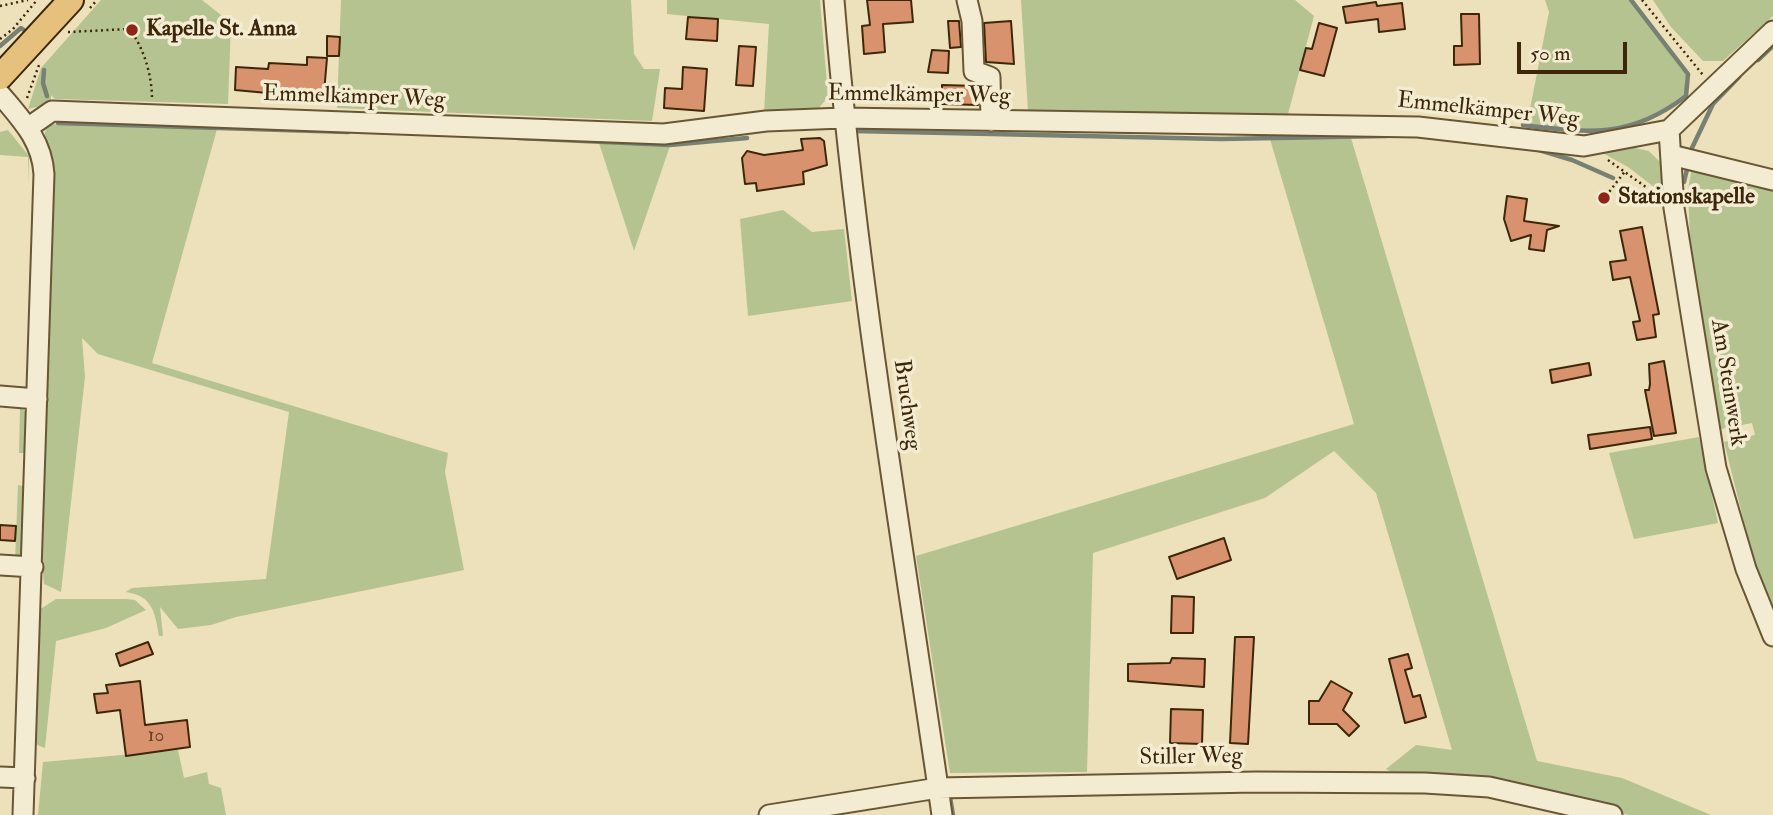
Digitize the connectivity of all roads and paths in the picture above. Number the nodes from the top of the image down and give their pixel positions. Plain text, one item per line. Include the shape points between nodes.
1 (28, 0) edge
2 (37, 0) edge
3 (97, 0) edge
4 (834, 0) edge
5 (967, 0) edge
6 (1642, 0) edge
7 (0, 6) edge
8 (77, 8) edge
9 (75, 24) dead end
10 (1773, 31) edge
11 (68, 32) junction
12 (0, 39) edge
13 (60, 42) dead end
14 (46, 58) dead end
15 (0, 77) edge
16 (1713, 89) junction
17 (0, 94) edge
18 (153, 115) junction
19 (843, 118) junction
20 (23, 121) junction
21 (991, 121) junction
22 (1669, 130) junction
23 (1584, 146) junction
24 (1671, 155) junction
25 (1626, 170) junction
26 (1773, 180) edge
27 (1606, 195) dead end
28 (1674, 208) junction
29 (0, 396) edge
30 (37, 399) junction
31 (0, 565) edge
32 (33, 567) junction
33 (1773, 636) edge
34 (0, 777) edge
35 (25, 778) junction
36 (938, 788) junction
37 (23, 815) edge
38 (769, 815) edge
39 (942, 815) edge
40 (1612, 815) edge

1 - 7 path
2 - 12 path
3 - 8 path
4 - 19 street, Bruchweg
5 - 21 street via 974,71 990,77
6 - 16 path
8 - 15 main road
9 - 11 path
10 - 16 street
11 - 13 path
11 - 18 path via 129,29 139,41 148,71
14 - 20 path via 39,65
16 - 22 street
17 - 20 street
18 - 19 street, Emmelkämper Weg via 664,134 766,121
18 - 20 street, Emmelkämper Weg via 51,111
19 - 21 street, Emmelkämper Weg
19 - 36 street, Bruchweg
20 - 30 street via 43,154
21 - 23 street, Emmelkämper Weg via 1406,126
22 - 23 street, Emmelkämper Weg
22 - 24 street, Am Steinwerk
23 - 25 path
24 - 26 street
24 - 28 street, Am Steinwerk
25 - 27 path
25 - 28 path
28 - 33 street, Am Steinwerk via 1716,468 1745,569
29 - 30 street
30 - 32 street
31 - 32 street
32 - 35 street
34 - 35 street
35 - 37 street
36 - 38 street, Stiller Weg
36 - 39 street, Bruchweg
36 - 40 street, Stiller Weg via 1425,783 1515,791

